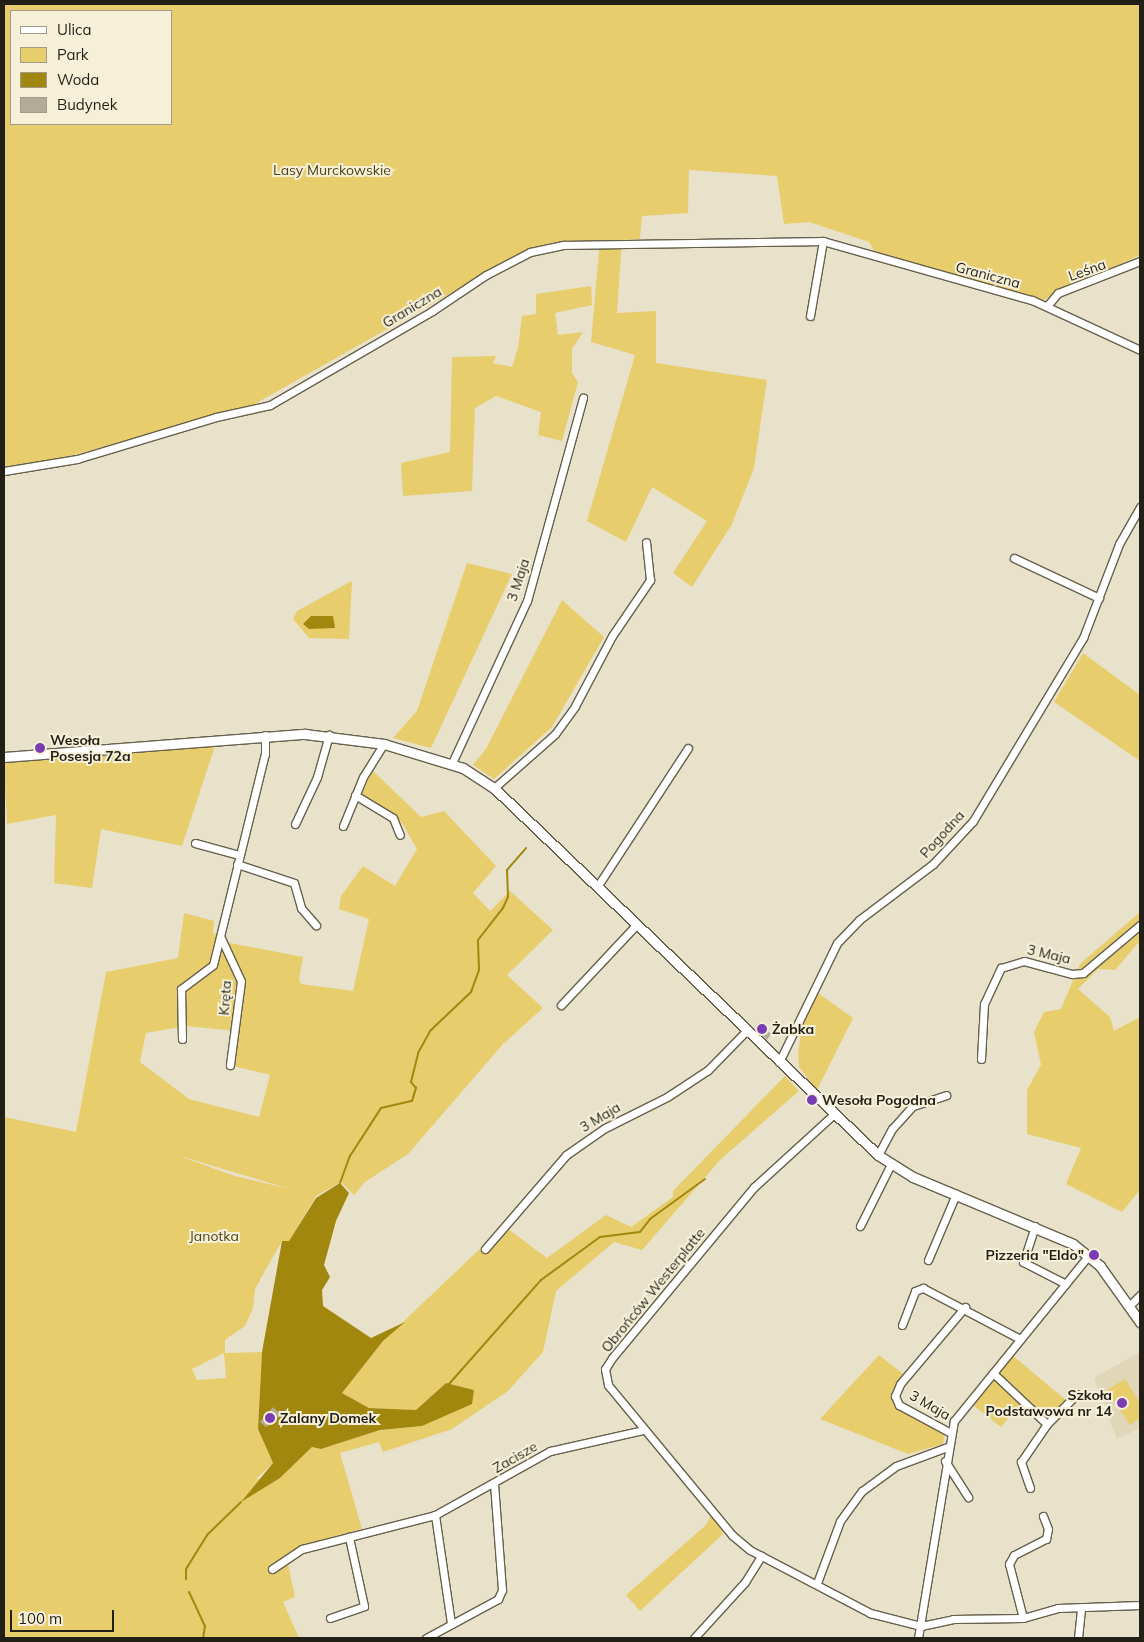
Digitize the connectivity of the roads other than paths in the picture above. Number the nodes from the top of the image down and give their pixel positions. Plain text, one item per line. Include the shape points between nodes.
1 (823, 241) junction
2 (1140, 261) edge
3 (1047, 306) junction
4 (810, 316) dead end
5 (1140, 350) edge
6 (583, 398) dead end
7 (4, 471) edge
8 (1140, 507) edge
9 (646, 542) dead end
10 (1014, 558) dead end
11 (1098, 598) junction
12 (265, 735) junction
13 (329, 735) junction
14 (384, 744) junction
15 (688, 748) dead end
16 (4, 757) edge
17 (452, 763) junction
18 (494, 788) junction
19 (355, 795) junction
20 (295, 824) dead end
21 (343, 826) dead end
22 (400, 835) dead end
23 (195, 843) dead end
24 (239, 855) junction
25 (237, 864) junction
26 (597, 887) junction
27 (316, 925) dead end
28 (636, 925) junction
29 (1140, 925) edge
30 (221, 938) junction
31 (561, 1005) dead end
32 (746, 1031) junction
33 (182, 1039) dead end
34 (981, 1059) dead end
35 (779, 1062) junction
36 (230, 1065) dead end
37 (946, 1095) dead end
38 (834, 1114) junction
39 (878, 1154) junction
40 (891, 1164) junction
41 (956, 1194) junction
42 (860, 1226) dead end
43 (1035, 1226) junction
44 (485, 1249) dead end
45 (1089, 1255) junction
46 (928, 1260) dead end
47 (1066, 1284) junction
48 (1140, 1295) edge
49 (1129, 1306) junction
50 (965, 1307) junction
51 (1140, 1322) edge
52 (902, 1325) dead end
53 (1020, 1340) junction
54 (993, 1373) junction
55 (1077, 1394) dead end
56 (1047, 1424) junction
57 (643, 1430) junction
58 (948, 1436) junction
59 (946, 1447) junction
60 (944, 1461) junction
61 (494, 1483) junction
62 (1030, 1488) dead end
63 (968, 1497) dead end
64 (435, 1515) junction
65 (1043, 1516) dead end
66 (349, 1537) junction
67 (761, 1556) junction
68 (272, 1570) dead end
69 (817, 1583) junction
70 (1140, 1605) edge
71 (1081, 1607) junction
72 (330, 1618) dead end
73 (1023, 1618) junction
74 (451, 1624) junction
75 (921, 1626) junction
76 (426, 1638) edge
77 (694, 1638) edge
78 (918, 1638) edge
79 (1078, 1638) edge

1 - 3 street, Graniczna
1 - 4 street
1 - 7 street, Graniczna via 604,243 530,252 270,404 76,459
2 - 3 street, Leśna via 1058,293
3 - 5 street, Graniczna
6 - 17 street, 3 Maja via 526,601
8 - 11 street, Pogodna via 1118,544
9 - 18 street via 650,580 612,636 575,706 555,734
10 - 11 street
11 - 35 street, Pogodna via 1070,660 973,821 933,864 859,920 836,943
12 - 13 street
12 - 16 street
12 - 24 street, Kręta via 265,754
13 - 14 street
13 - 20 street via 317,777
14 - 17 street
14 - 19 street
15 - 26 street
17 - 18 street
18 - 26 street
19 - 21 street
19 - 22 street via 393,818
23 - 24 street
24 - 25 street, Kręta
25 - 27 street via 294,883 301,908
25 - 30 street, Kręta
26 - 28 street
28 - 31 street
28 - 32 street
29 - 34 street, 3 Maja via 1083,973 1072,974 1024,961 1001,968 984,1004
30 - 33 street, Kręta via 210,969 187,981 181,989
30 - 36 street, Kręta via 241,981
32 - 35 street
32 - 44 street, 3 Maja via 708,1070 667,1098 605,1128 566,1155
35 - 38 street
37 - 39 street via 913,1106 892,1129
38 - 39 street
38 - 57 street, Obrońców Westerplatte via 754,1187 605,1369 608,1385
39 - 40 street
40 - 41 street
40 - 42 street
41 - 43 street
41 - 46 street
43 - 45 street
43 - 47 street via 1023,1262
45 - 47 street, 3 Maja
45 - 49 street
47 - 53 street, 3 Maja
48 - 49 street
49 - 51 street
50 - 52 street via 918,1288
50 - 53 street
50 - 58 street, 3 Maja via 900,1384 895,1396 900,1405
53 - 54 street, 3 Maja
54 - 56 street
54 - 58 street, 3 Maja via 954,1421
55 - 56 street
56 - 62 street via 1021,1462
57 - 61 street, Zacisze via 550,1451
57 - 67 street, Obrońców Westerplatte via 732,1535
58 - 59 street
59 - 60 street
59 - 69 street via 896,1466 862,1491 840,1521
60 - 63 street
60 - 75 street
61 - 64 street, Zacisze
61 - 74 street via 502,1590 498,1599
64 - 66 street, Zacisze
64 - 74 street
65 - 73 street via 1048,1529 1046,1539 1014,1556 1009,1564
66 - 68 street, Zacisze via 302,1550
66 - 72 street via 364,1606
67 - 69 street, Obrońców Westerplatte
67 - 77 street via 745,1582
69 - 75 street, Obrońców Westerplatte via 870,1613
70 - 71 street, Obrońców Westerplatte
71 - 73 street, Obrońców Westerplatte
71 - 79 street
73 - 75 street, Obrońców Westerplatte via 953,1619
74 - 76 street
75 - 78 street

